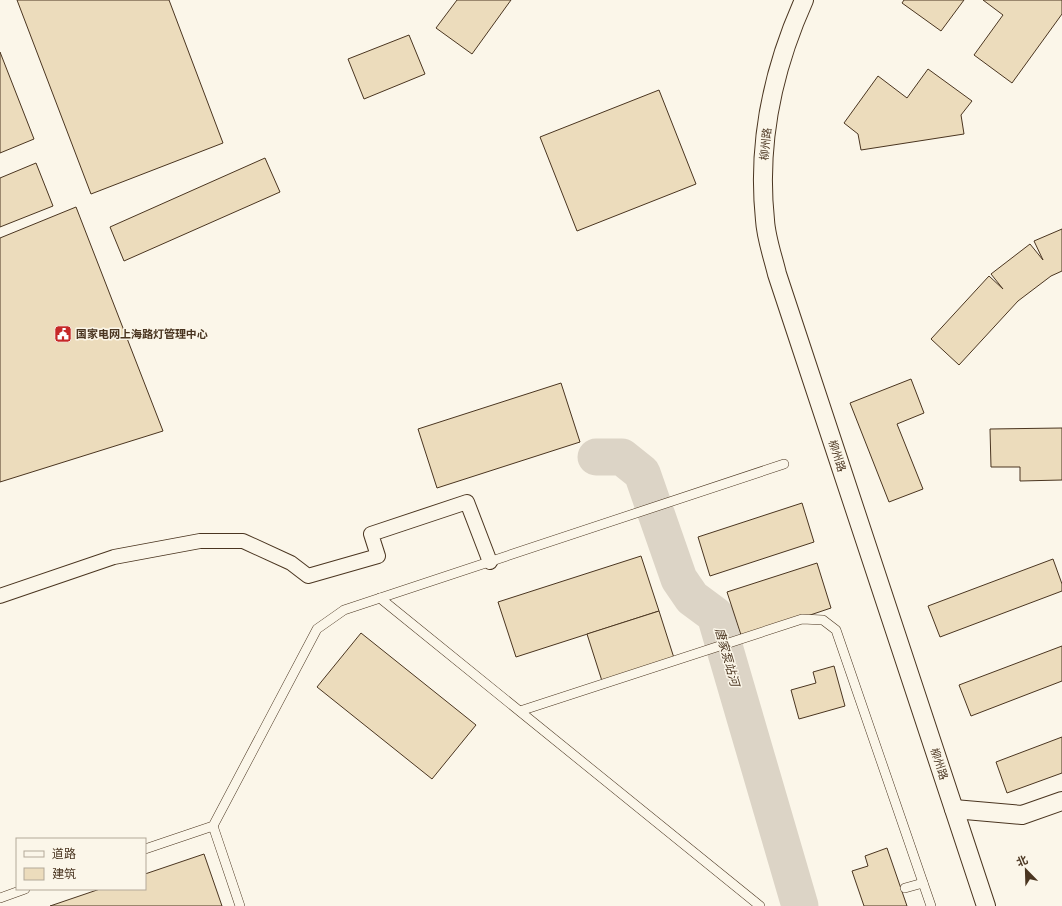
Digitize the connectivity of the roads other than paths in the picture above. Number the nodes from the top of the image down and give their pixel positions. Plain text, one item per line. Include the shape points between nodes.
1 (804, 0) edge
2 (784, 464) dead end
3 (490, 562) junction
4 (0, 596) edge
5 (380, 598) junction
6 (855, 685) junction
7 (845, 688) dead end
8 (520, 711) junction
9 (1062, 801) edge
10 (954, 809) junction
11 (213, 826) junction
12 (146, 849) edge
13 (923, 883) junction
14 (905, 888) dead end
15 (22, 890) edge
16 (0, 898) edge
17 (240, 906) edge
18 (760, 906) edge
19 (931, 906) edge
20 (986, 906) edge

1 - 10 street, 柳州路 via 789,35 774,85 762,177 765,222 777,274
2 - 3 lane
3 - 4 street via 467,502 371,534 378,556 308,576 291,563 243,541 200,541 114,557
3 - 5 lane
5 - 8 lane
5 - 11 lane via 344,610 317,629
6 - 7 lane
6 - 8 lane via 836,630 822,620 802,619
6 - 13 lane
8 - 18 lane
9 - 10 street via 1022,815
10 - 20 street, 柳州路
11 - 12 lane
11 - 17 lane
13 - 14 lane
13 - 19 lane
15 - 16 lane

